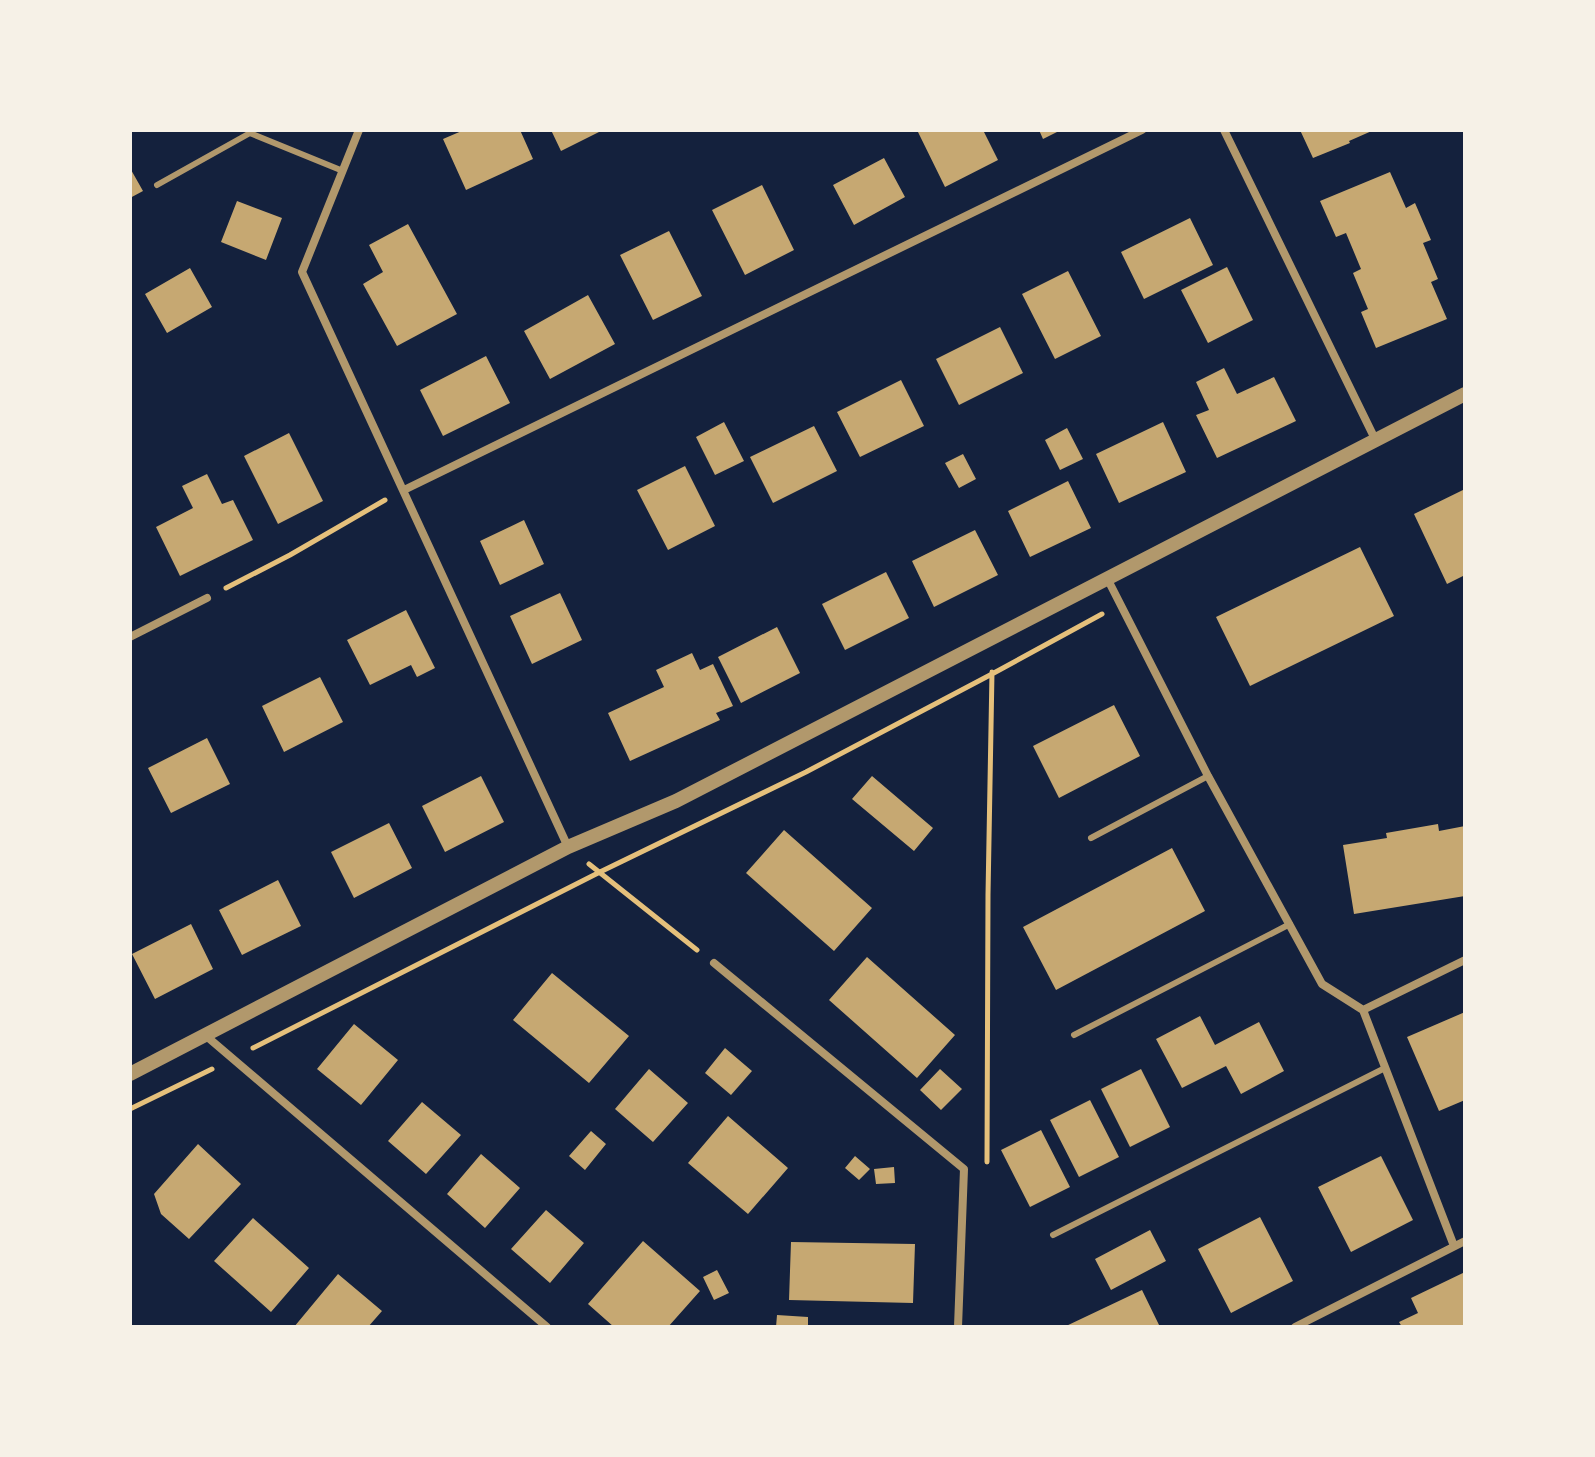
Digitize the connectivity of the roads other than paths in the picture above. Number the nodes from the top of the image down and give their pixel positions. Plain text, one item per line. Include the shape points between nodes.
1 (359, 130) edge
2 (1142, 130) edge
3 (1224, 130) edge
4 (343, 171) junction
5 (157, 185) dead end
6 (1465, 394) edge
7 (1375, 439) junction
8 (404, 490) junction
9 (1108, 580) junction
10 (207, 598) road end
11 (130, 637) edge
12 (1208, 776) junction
13 (1091, 838) dead end
14 (568, 847) junction
15 (1290, 924) junction
16 (1465, 960) edge
17 (714, 963) road end
18 (1363, 1010) junction
19 (205, 1035) junction
20 (1074, 1035) dead end
21 (1385, 1068) junction
22 (130, 1074) edge
23 (1053, 1235) dead end
24 (1465, 1241) edge
25 (1454, 1246) junction
26 (547, 1327) edge
27 (958, 1327) edge
28 (1295, 1327) edge

1 - 4 street
2 - 8 street
3 - 7 street
4 - 5 lane via 250,133
4 - 8 street via 302,272
6 - 7 street
7 - 9 street
8 - 14 street
9 - 12 street
9 - 14 street via 676,801
10 - 11 street
12 - 13 lane
12 - 15 street
14 - 19 street
15 - 18 street via 1322,984
15 - 20 lane
16 - 18 street
17 - 27 street via 964,1169
18 - 21 street
19 - 22 street
19 - 26 street
21 - 23 lane
21 - 25 street
24 - 25 street
25 - 28 street

